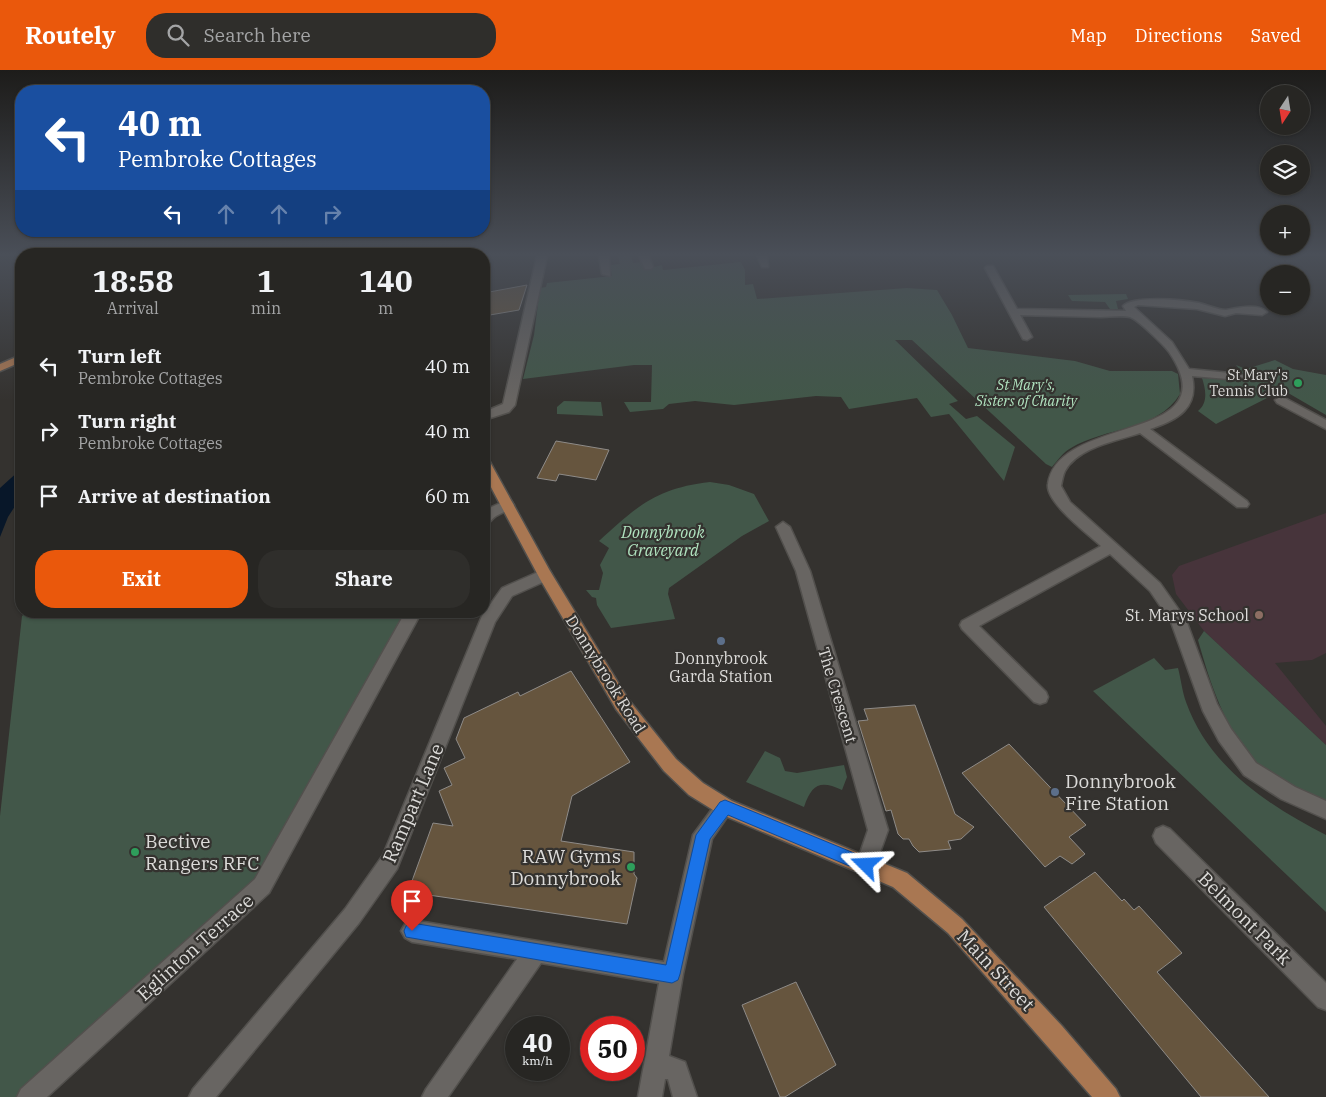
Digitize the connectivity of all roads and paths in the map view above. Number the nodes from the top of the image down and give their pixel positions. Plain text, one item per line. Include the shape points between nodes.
1 (531, 304) edge
2 (1009, 304) edge
3 (1133, 304) edge
4 (1166, 304) edge
5 (1013, 312) junction
6 (1260, 312) edge
7 (1134, 314) junction
8 (1027, 337) dead end
9 (15, 361) edge
10 (0, 368) edge
11 (1185, 372) junction
12 (1240, 377) dead end
13 (1281, 400) dead end
14 (490, 414) edge
15 (1326, 425) edge
16 (1142, 429) junction
17 (490, 473) edge
18 (1242, 504) dead end
19 (507, 506) junction
20 (490, 513) edge
21 (783, 527) dead end
22 (1111, 547) junction
23 (545, 574) junction
24 (490, 617) edge
25 (410, 618) edge
26 (489, 618) edge
27 (1040, 696) dead end
28 (725, 807) junction
29 (1326, 810) edge
30 (1163, 836) dead end
31 (866, 865) junction
32 (412, 931) dead end
33 (536, 951) junction
34 (672, 974) junction
35 (1326, 999) edge
36 (656, 1065) junction
37 (28, 1097) edge
38 (201, 1097) edge
39 (434, 1097) edge
40 (650, 1097) edge
41 (685, 1097) edge
42 (1108, 1097) edge

1 - 14 street via 509,405
2 - 5 street
3 - 7 street via 1128,306
4 - 6 street via 1197,306 1220,313 1235,310
5 - 7 street
5 - 8 street
7 - 11 street via 1170,345
9 - 10 main road
11 - 12 street
11 - 16 street via 1189,388 1187,402 1168,419
13 - 15 street
16 - 18 street
16 - 22 street via 1086,447 1069,456 1056,475 1054,486 1058,497
17 - 19 main road, Donnybrook Road
19 - 20 street
19 - 23 main road, Donnybrook Road
21 - 31 street, The Crescent via 803,571 878,830
22 - 27 street via 968,625
22 - 29 street via 1155,587 1178,620 1210,706 1225,735 1250,769 1288,793
23 - 24 street, Rampart Lane via 507,592
23 - 28 main road, Donnybrook Road via 643,733 696,789
25 - 37 street, Eglinton Terrace via 262,886
26 - 38 street, Rampart Lane via 390,862 352,916
28 - 31 main road, Donnybrook Road
28 - 34 street via 703,835
30 - 35 street, Belmont Park
31 - 42 main road, Main Street via 900,880 955,926
32 - 33 street
33 - 34 street
33 - 39 street
34 - 36 street
36 - 40 street
36 - 41 street via 676,1070

